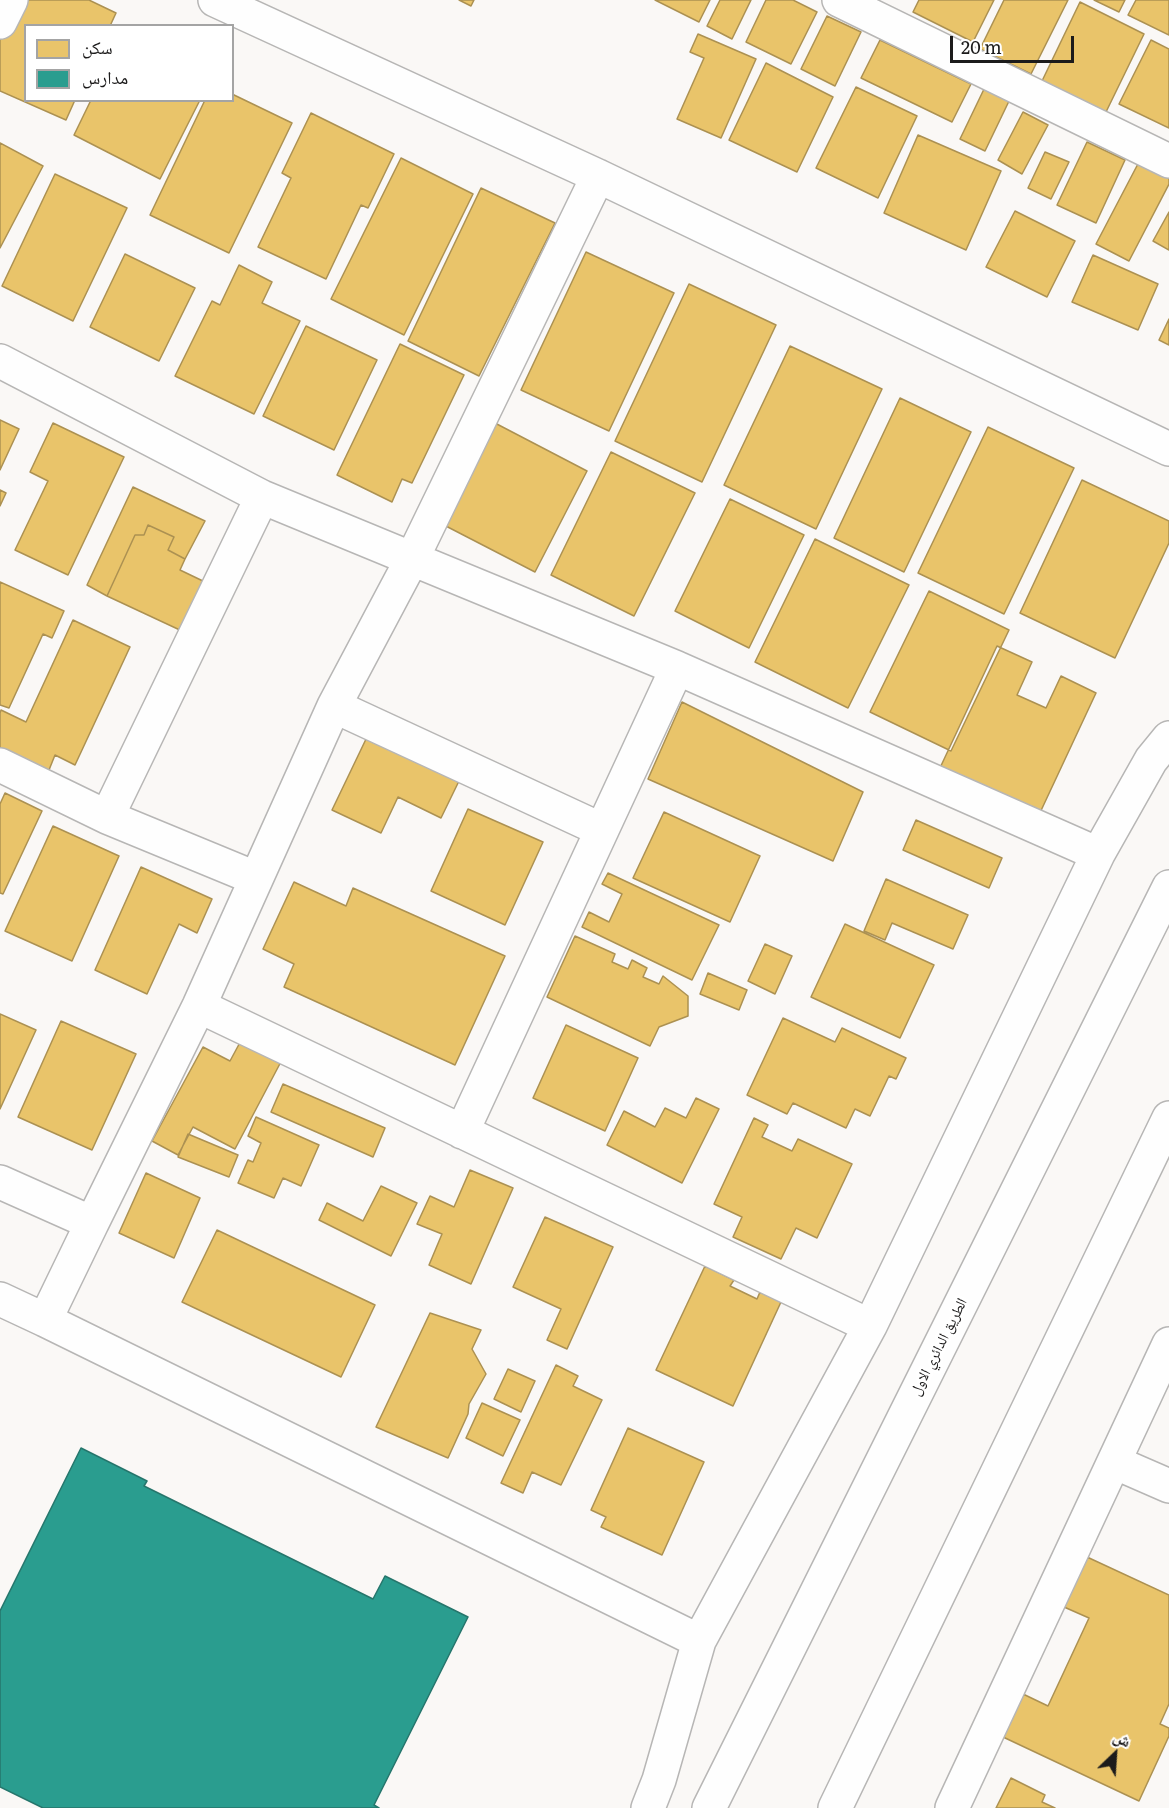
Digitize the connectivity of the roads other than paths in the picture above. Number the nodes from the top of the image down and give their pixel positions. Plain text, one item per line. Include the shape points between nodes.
1 (11, 0) edge
2 (215, 0) edge
3 (839, 0) edge
4 (259, 9) edge
5 (0, 22) edge
6 (1169, 161) edge
7 (598, 176) junction
8 (0, 361) edge
9 (1169, 449) edge
10 (262, 497) junction
11 (412, 560) junction
12 (677, 668) junction
13 (334, 706) junction
14 (1169, 738) edge
15 (0, 765) edge
16 (107, 817) junction
17 (602, 830) junction
18 (1098, 854) junction
19 (255, 878) junction
20 (1169, 887) edge
21 (199, 1006) junction
22 (1169, 1118) edge
23 (462, 1132) junction
24 (0, 1182) edge
25 (92, 1223) junction
26 (0, 1299) edge
27 (45, 1320) junction
28 (870, 1326) junction
29 (1169, 1344) edge
30 (1114, 1462) junction
31 (1169, 1486) edge
32 (699, 1641) junction
33 (648, 1808) edge
34 (709, 1808) edge
35 (835, 1808) edge
36 (952, 1808) edge

1 - 5 street
2 - 4 street
3 - 6 street
4 - 7 street
7 - 9 street
7 - 11 street
8 - 10 street
10 - 11 street
10 - 16 street
11 - 12 street
11 - 13 street
12 - 17 street
12 - 18 street
13 - 17 street
13 - 19 street
14 - 18 street via 1151,760
15 - 16 street
16 - 19 street
17 - 23 street
18 - 28 street
19 - 21 street
20 - 34 street, الطريق الدائري الاول
21 - 23 street
21 - 25 street
22 - 35 street
23 - 28 street
24 - 25 street
25 - 27 street
26 - 27 street
27 - 32 street
28 - 32 street
29 - 30 street
30 - 31 street
30 - 36 street
32 - 33 street

